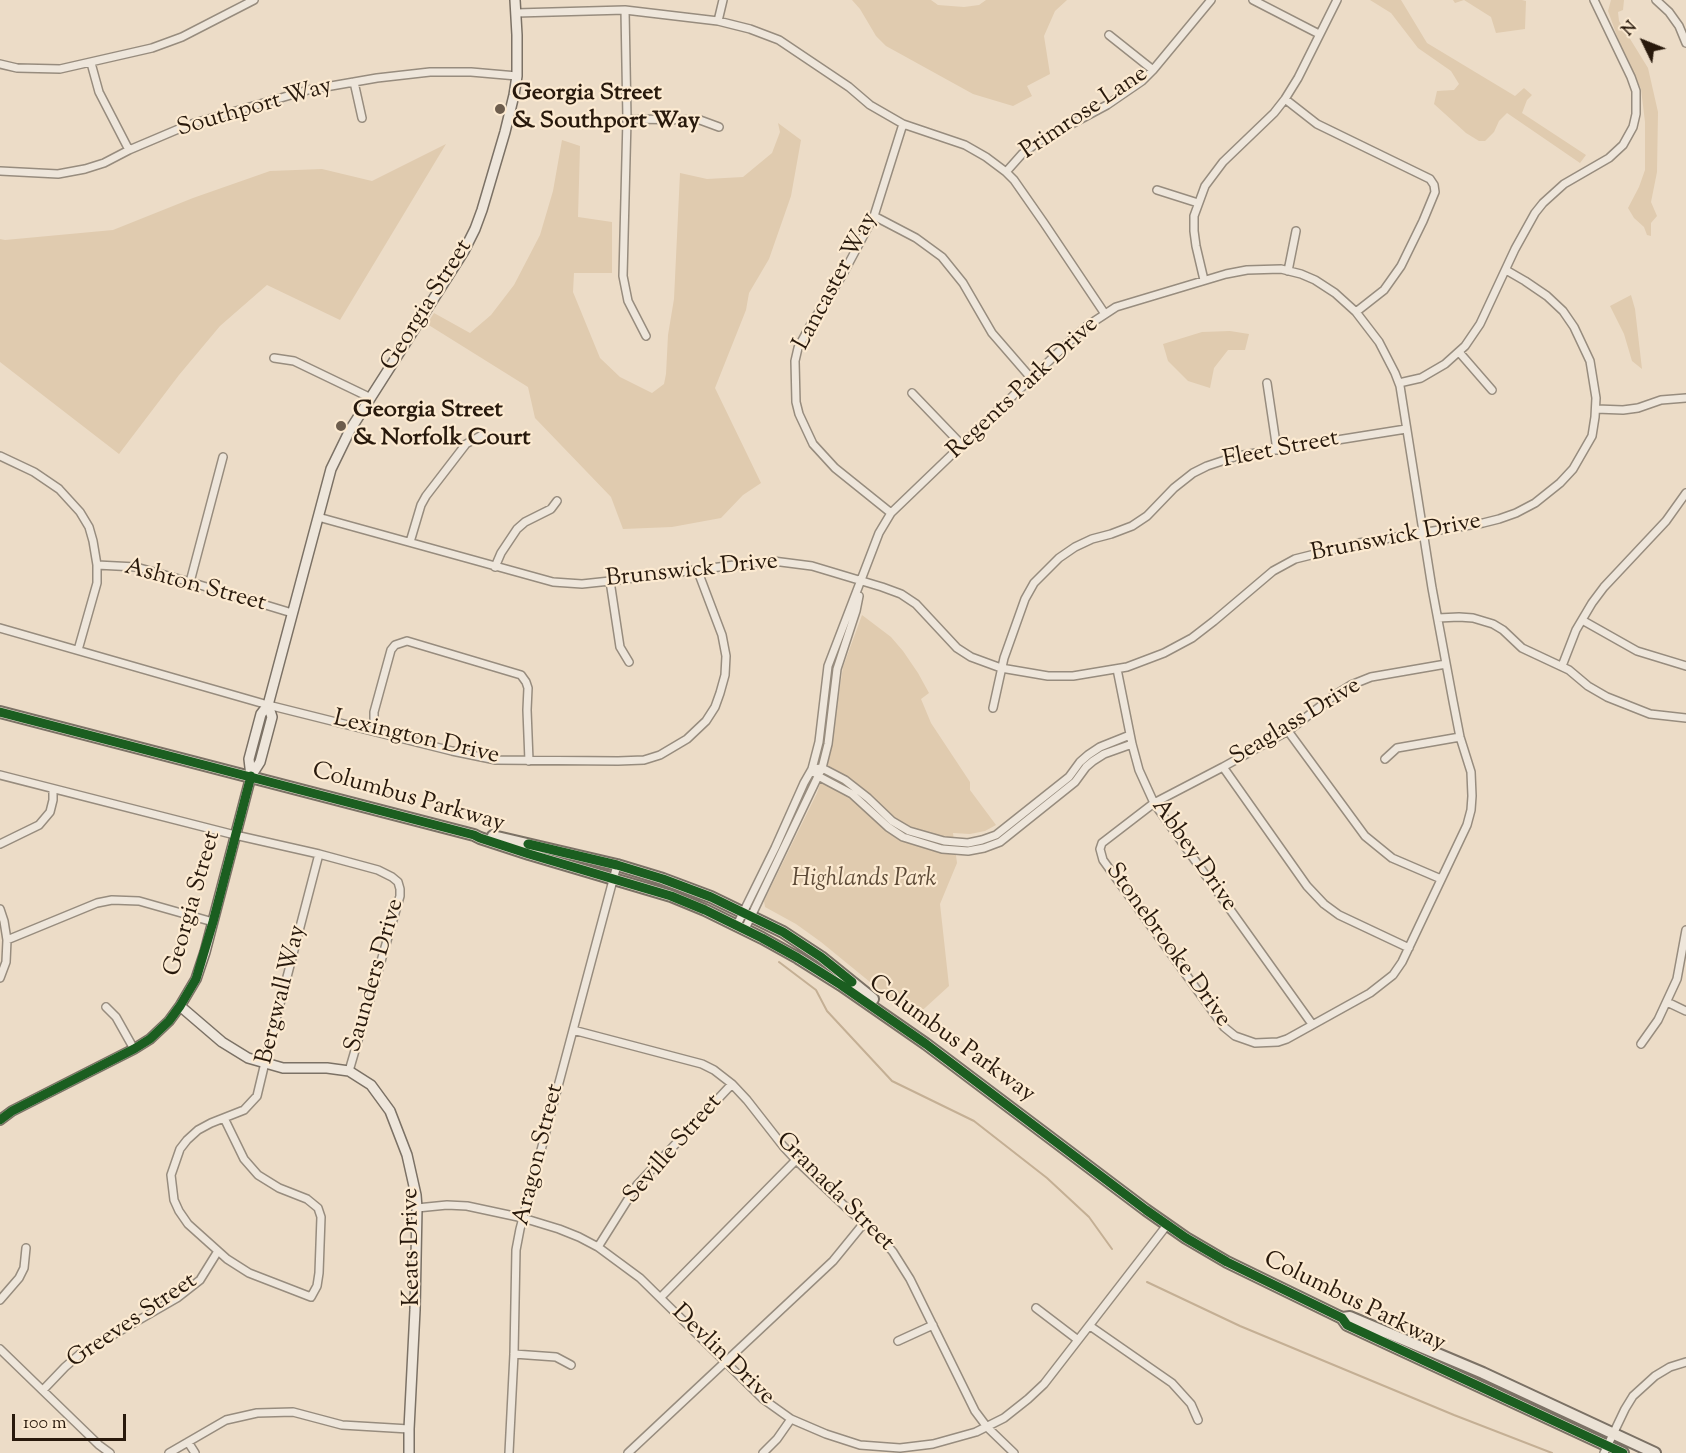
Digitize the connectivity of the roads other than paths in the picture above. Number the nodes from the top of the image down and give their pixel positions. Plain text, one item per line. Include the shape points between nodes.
1 (254, 0) edge
2 (515, 0) edge
3 (723, 0) edge
4 (1211, 0) edge
5 (1254, 0) edge
6 (1337, 0) edge
7 (1594, 0) edge
8 (1656, 0) edge
9 (244, 2) edge
10 (626, 10) junction
11 (516, 13) junction
12 (718, 21) junction
13 (1319, 34) junction
14 (1109, 35) dead end
15 (1686, 43) edge
16 (91, 63) junction
17 (0, 64) edge
18 (1153, 70) junction
19 (517, 76) junction
20 (354, 82) junction
21 (1285, 99) junction
22 (362, 118) dead end
23 (627, 119) junction
24 (903, 124) junction
25 (719, 127) dead end
26 (129, 150) junction
27 (0, 171) edge
28 (1006, 172) junction
29 (1156, 190) dead end
30 (1198, 203) junction
31 (874, 216) junction
32 (1296, 231) dead end
33 (1506, 270) junction
34 (1288, 271) junction
35 (1204, 280) junction
36 (1356, 312) junction
37 (1105, 314) junction
38 (646, 336) dead end
39 (1459, 352) junction
40 (274, 358) dead end
41 (1032, 378) junction
42 (1267, 383) dead end
43 (1399, 383) junction
44 (1492, 390) dead end
45 (912, 393) dead end
46 (370, 398) junction
47 (1686, 398) edge
48 (1596, 409) junction
49 (1406, 429) junction
50 (483, 435) dead end
51 (962, 444) junction
52 (1278, 450) junction
53 (0, 456) edge
54 (223, 457) dead end
55 (1685, 499) edge
56 (557, 501) dead end
57 (891, 513) junction
58 (318, 518) junction
59 (1423, 532) junction
60 (410, 542) junction
61 (97, 565) junction
62 (495, 567) junction
63 (697, 569) junction
64 (610, 581) junction
65 (861, 581) junction
66 (190, 582) junction
67 (292, 614) junction
68 (1438, 618) junction
69 (1582, 620) junction
70 (0, 628) edge
71 (78, 650) junction
72 (629, 662) dead end
73 (1446, 664) junction
74 (1562, 666) junction
75 (1686, 666) edge
76 (1001, 668) junction
77 (1117, 669) junction
78 (268, 705) junction
79 (993, 708) dead end
80 (0, 712) edge
81 (1686, 718) edge
82 (374, 730) junction
83 (1288, 731) junction
84 (1130, 735) junction
85 (1460, 737) junction
86 (1132, 744) junction
87 (1385, 759) dead end
88 (529, 761) junction
89 (1223, 767) junction
90 (822, 768) junction
91 (812, 769) junction
92 (0, 775) edge
93 (251, 776) junction
94 (818, 776) junction
95 (53, 790) junction
96 (1154, 803) junction
97 (235, 835) junction
98 (474, 835) junction
99 (0, 844) edge
100 (319, 854) junction
101 (617, 865) junction
102 (612, 878) junction
103 (1440, 879) junction
104 (0, 909) edge
105 (747, 914) junction
106 (213, 922) junction
107 (740, 927) junction
108 (1686, 930) edge
109 (7, 940) junction
110 (1409, 948) junction
111 (0, 978) edge
112 (1667, 1002) junction
113 (180, 1006) junction
114 (106, 1007) dead end
115 (1686, 1011) edge
116 (1312, 1024) junction
117 (573, 1030) junction
118 (926, 1044) junction
119 (1641, 1044) dead end
120 (134, 1049) junction
121 (265, 1064) junction
122 (349, 1071) junction
123 (732, 1084) junction
124 (224, 1118) junction
125 (0, 1120) edge
126 (796, 1160) junction
127 (417, 1208) junction
128 (523, 1218) junction
129 (864, 1223) junction
130 (1167, 1225) junction
131 (598, 1247) junction
132 (26, 1248) dead end
133 (218, 1251) junction
134 (661, 1297) junction
135 (0, 1300) edge
136 (1036, 1308) dead end
137 (1342, 1318) junction
138 (933, 1325) junction
139 (1090, 1326) junction
140 (1078, 1340) junction
141 (898, 1341) dead end
142 (0, 1349) edge
143 (514, 1354) junction
144 (726, 1362) junction
145 (1686, 1362) edge
146 (571, 1365) dead end
147 (43, 1390) junction
148 (791, 1419) junction
149 (1198, 1420) dead end
150 (987, 1427) junction
151 (409, 1429) junction
152 (1613, 1432) junction
153 (188, 1442) junction
154 (860, 1445) junction
155 (1606, 1449) edge
156 (110, 1453) edge
157 (169, 1453) edge
158 (195, 1453) edge
159 (409, 1453) edge
160 (509, 1453) edge
161 (628, 1453) edge
162 (763, 1453) edge
163 (859, 1453) edge
164 (1014, 1453) edge
165 (1623, 1453) edge
166 (1655, 1453) edge

1 - 9 street
2 - 11 street, Georgia Street
3 - 12 street
4 - 18 street, Primrose Lane
5 - 13 street
6 - 13 street
7 - 33 street via 1636,91 1633,127 1623,145 1609,158 1564,184 1543,203
8 - 15 street via 1679,26
9 - 16 street via 182,37
10 - 11 street
10 - 12 street
10 - 23 street
11 - 19 street, Georgia Street
12 - 24 street via 779,40
13 - 21 street
14 - 18 street
16 - 17 street via 41,70
16 - 26 street via 99,92
18 - 28 street, Primrose Lane via 1107,105 1038,142
19 - 20 street, Southport Way via 430,72
19 - 46 street, Georgia Street via 505,132 475,229
20 - 22 street
20 - 26 street, Southport Way via 309,90 188,125
21 - 30 street via 1218,169
21 - 36 street via 1317,124 1430,179 1434,185 1435,192 1401,266 1384,290
23 - 25 street via 700,120
23 - 38 street via 623,276 628,301
24 - 28 street via 965,145
24 - 31 street, Lancaster Way
26 - 27 street, Southport Way via 104,163 58,174
28 - 37 street
29 - 30 street
30 - 35 street via 1194,231
31 - 41 street via 942,257 963,283 992,333
31 - 57 street, Lancaster Way via 798,348 796,402 813,444 835,468
32 - 34 street
33 - 39 street via 1480,324
33 - 48 street, Brunswick Drive via 1547,296 1574,327 1590,361
34 - 35 street, Regents Park Drive via 1247,270
34 - 36 street, Regents Park Drive via 1315,280
35 - 37 street, Regents Park Drive via 1116,307
36 - 43 street, Regents Park Drive via 1379,342
37 - 41 street, Regents Park Drive
39 - 43 street via 1421,378
39 - 44 street
40 - 46 street via 294,360
41 - 51 street, Regents Park Drive
42 - 52 street
43 - 49 street, Regents Park Drive
45 - 51 street
46 - 58 street, Georgia Street via 331,469
47 - 48 street via 1623,410
48 - 59 street, Brunswick Drive via 1592,436 1573,469 1535,503 1499,519
49 - 52 street, Fleet Street
49 - 59 street, Regents Park Drive
50 - 60 street via 466,444 426,496
51 - 57 street, Regents Park Drive
52 - 76 street, Fleet Street via 1237,456 1207,466 1174,488 1147,516 1075,547 1059,558 1034,583 1025,599
53 - 61 street via 59,489 80,512 89,527
54 - 66 street
55 - 69 street via 1604,587
56 - 62 street via 551,509 517,529
57 - 65 street, Regents Park Drive
58 - 60 street, Brunswick Drive
58 - 67 street, Georgia Street
59 - 68 street, Regents Park Drive
59 - 77 street, Brunswick Drive via 1295,559 1273,571 1192,638 1164,653
60 - 62 street, Brunswick Drive
61 - 66 street, Ashton Street via 136,567
61 - 71 street via 97,583
62 - 64 street, Brunswick Drive via 553,582
63 - 64 street, Brunswick Drive
63 - 65 street, Brunswick Drive via 792,562
63 - 88 street, Lexington Drive via 718,621 726,657 720,693 706,721 672,749 644,760
64 - 72 street via 620,647
65 - 76 street, Brunswick Drive via 901,594 916,604 957,648
65 - 90 street, Regents Park Drive via 856,611 837,669
65 - 91 street, Regents Park Drive via 828,666
66 - 67 street, Ashton Street
67 - 78 street, Georgia Street
68 - 73 street, Stonebrooke Drive
68 - 74 street via 1482,620 1503,630 1522,648
69 - 74 street
69 - 75 street via 1646,655
70 - 71 street, Lexington Drive
71 - 78 street, Lexington Drive
73 - 83 street, Seaglass Drive via 1371,677 1351,685
73 - 85 street, Stonebrooke Drive
74 - 81 street via 1588,686 1629,707
76 - 77 street, Brunswick Drive via 1047,676
76 - 79 street, Fleet Street
77 - 84 street, Abbey Drive
78 - 82 street, Lexington Drive
78 - 93 street, Georgia Street via 261,714 249,759
80 - 93 main road, Columbus Parkway
82 - 88 street, Lexington Drive via 496,760
82 - 88 street via 374,712 391,650 407,641 521,675 528,688
83 - 89 street, Seaglass Drive
83 - 103 street via 1365,836 1392,858
84 - 86 street, Abbey Drive
84 - 90 street via 1088,755 1069,777 996,835 968,843 944,842 909,831 892,821 857,788
85 - 87 street via 1397,748
85 - 103 street, Stonebrooke Drive via 1471,772 1471,810
86 - 94 street via 1093,761 1075,782 1000,842 968,851 942,849 903,837 852,794
86 - 96 street, Abbey Drive
89 - 96 street, Seaglass Drive
89 - 110 street via 1307,886 1324,904
90 - 91 street
90 - 94 street, Regents Park Drive
91 - 94 street
91 - 105 street, Regents Park Drive
92 - 95 street
93 - 97 street, Georgia Street
93 - 98 main road, Columbus Parkway
94 - 105 street, Regents Park Drive
95 - 97 street
95 - 99 street via 50,812 39,825
96 - 116 street, Abbey Drive
96 - 116 street, Stonebrooke Drive via 1102,843 1100,849 1109,869 1229,1031 1246,1041 1267,1044 1287,1039
97 - 100 street
97 - 106 street, Georgia Street
98 - 101 main road, Columbus Parkway via 508,839
98 - 102 main road, Columbus Parkway
100 - 121 street, Bergwall Way
100 - 122 street, Saunders Drive via 392,877 398,882 400,896
101 - 102 street, Aragon Street
101 - 105 main road, Columbus Parkway via 711,897
102 - 107 main road, Columbus Parkway via 671,897
102 - 117 street, Aragon Street
103 - 110 street, Stonebrooke Drive
104 - 109 street
105 - 107 street, Regents Park Drive
105 - 118 main road, Columbus Parkway via 821,957
106 - 109 street via 139,901 112,900
106 - 113 street, Georgia Street via 196,980
107 - 118 main road, Columbus Parkway via 841,985
108 - 112 street via 1677,979
109 - 111 street via 6,962
110 - 116 street, Stonebrooke Drive via 1382,985
112 - 115 street
112 - 119 street
113 - 120 street, Georgia Street via 161,1030
113 - 121 street, Keats Drive via 222,1042
114 - 120 street
117 - 123 street, Granada Street via 702,1064
117 - 128 street, Aragon Street
118 - 130 main road, Columbus Parkway
120 - 125 street, Georgia Street
121 - 122 street, Keats Drive
121 - 124 street, Bergwall Way via 257,1096 244,1110
122 - 127 street, Keats Drive via 371,1085 390,1111 407,1155
123 - 126 street, Granada Street
123 - 131 street, Seville Street via 637,1185
124 - 133 street, Bergwall Way via 187,1140 171,1175 179,1211
124 - 133 street, Bergwall Way via 244,1159 258,1175 318,1208 321,1218 317,1286 311,1297 249,1273
126 - 129 street, Granada Street
126 - 134 street
127 - 128 street, Devlin Drive via 467,1206
127 - 151 street, Keats Drive
128 - 131 street, Devlin Drive
128 - 143 street, Aragon Street via 516,1250
129 - 138 street, Granada Street via 893,1252
129 - 144 street via 833,1261
130 - 137 main road, Columbus Parkway via 1227,1262
130 - 139 street, Devlin Drive
131 - 134 street, Devlin Drive
132 - 135 street via 24,1268
133 - 147 street, Greeves Street via 200,1280 177,1298 80,1354
134 - 144 street, Devlin Drive
136 - 140 street
137 - 152 main road, Columbus Parkway via 1360,1321
137 - 155 main road, Columbus Parkway via 1347,1324
138 - 141 street
138 - 150 street, Granada Street via 975,1411
139 - 140 street, Devlin Drive
139 - 149 street via 1172,1383 1191,1404
140 - 150 street, Devlin Drive via 1044,1384 1004,1418
142 - 147 street
143 - 146 street via 556,1357
143 - 160 street, Aragon Street
144 - 148 street, Devlin Drive via 763,1399
144 - 161 street
145 - 152 street via 1670,1367 1643,1386
147 - 156 street
148 - 154 street, Devlin Drive
148 - 162 street
150 - 154 street, Devlin Drive via 933,1444 900,1448
150 - 164 street, Granada Street
151 - 153 street via 342,1425 294,1412 274,1412 226,1420
151 - 159 street, Keats Drive
152 - 155 street
152 - 166 main road, Columbus Parkway
153 - 157 street
153 - 158 street
154 - 163 street
155 - 165 main road, Columbus Parkway

